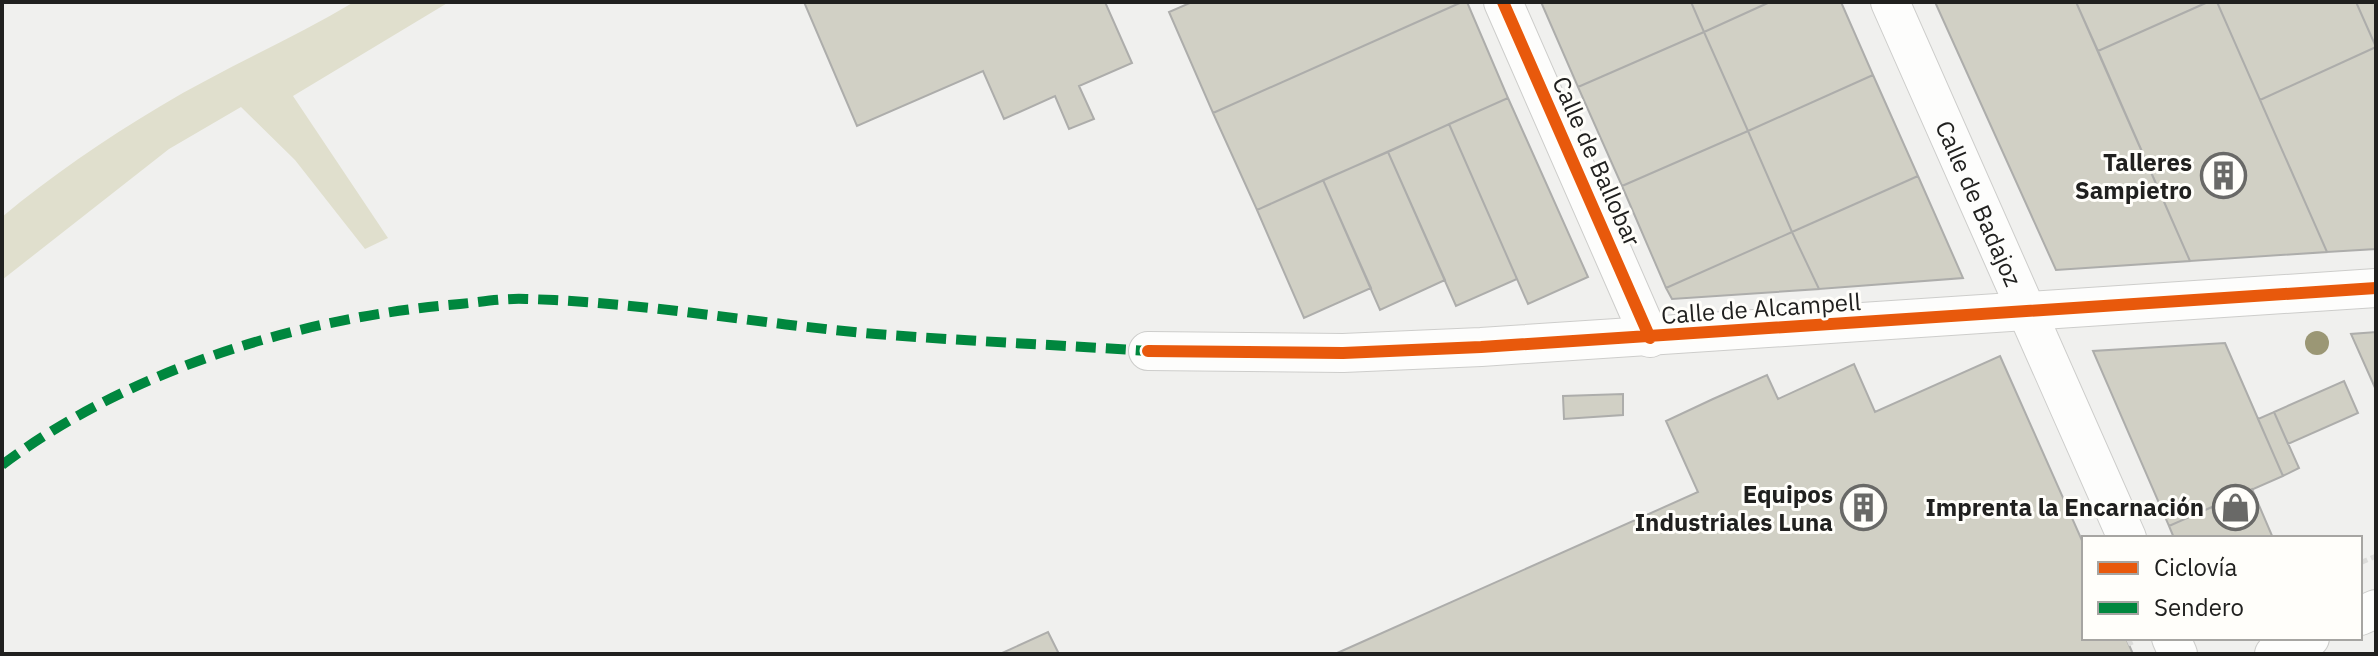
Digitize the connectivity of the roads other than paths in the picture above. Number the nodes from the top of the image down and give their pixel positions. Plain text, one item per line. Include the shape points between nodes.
1 (1503, 2) edge
2 (1890, 2) edge
3 (2376, 288) edge
4 (2027, 312) junction
5 (1650, 338) junction
6 (1148, 351) dead end
7 (2126, 536) edge
8 (2306, 640) edge
9 (2274, 654) edge

1 - 5 street, Calle de Ballobar
2 - 4 street, Calle de Badajoz
3 - 4 street, Calle de Alcampell
4 - 5 street, Calle de Alcampell
4 - 7 street, Calle de Badajoz
5 - 6 street, Calle de Alcampell via 1343,353
8 - 9 street

